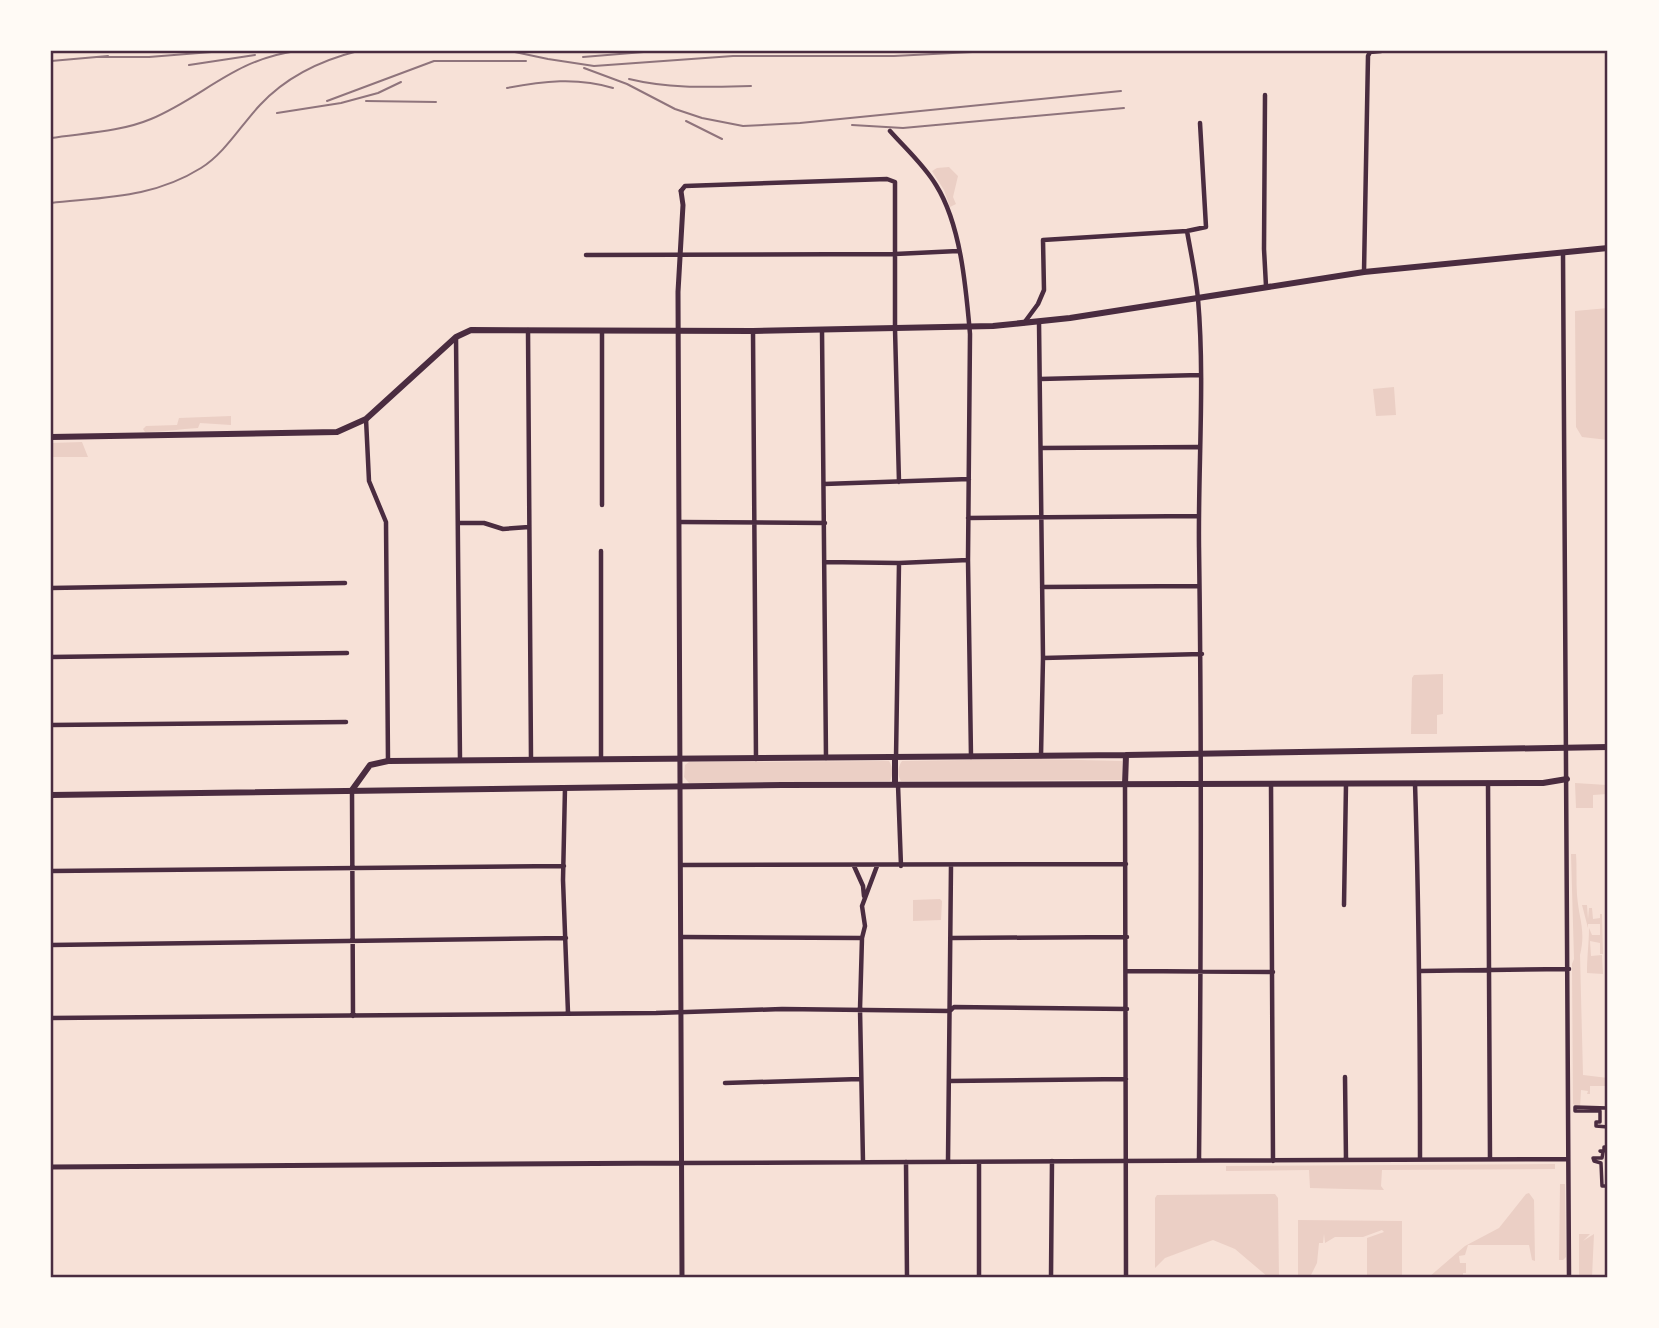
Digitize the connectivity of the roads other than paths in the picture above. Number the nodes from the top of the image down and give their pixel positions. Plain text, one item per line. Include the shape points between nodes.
1 (1381, 51) edge
2 (1265, 95) dead end
3 (1200, 123) dead end
4 (890, 131) dead end
5 (681, 191) joint
6 (1187, 231) junction
7 (1608, 248) edge
8 (958, 251) junction
9 (1563, 252) junction
10 (680, 254) junction
11 (895, 254) junction
12 (586, 255) dead end
13 (1364, 272) junction
14 (1266, 286) junction
15 (1198, 297) junction
16 (1039, 322) junction
17 (1024, 323) junction
18 (969, 327) junction
19 (895, 329) junction
20 (528, 330) junction
21 (602, 330) junction
22 (822, 330) junction
23 (680, 331) junction
24 (753, 331) junction
25 (456, 337) junction
26 (1200, 375) junction
27 (1040, 379) junction
28 (366, 419) junction
29 (51, 437) edge
30 (1198, 447) junction
31 (1041, 448) junction
32 (969, 479) junction
33 (899, 482) junction
34 (824, 484) junction
35 (602, 505) dead end
36 (1199, 516) junction
37 (1041, 517) junction
38 (968, 519) junction
39 (680, 522) junction
40 (753, 522) junction
41 (458, 523) junction
42 (825, 523) junction
43 (529, 527) junction
44 (600, 551) dead end
45 (968, 560) junction
46 (824, 562) junction
47 (900, 563) junction
48 (345, 583) dead end
49 (1199, 586) junction
50 (1042, 587) junction
51 (51, 588) edge
52 (347, 653) dead end
53 (1202, 653) junction
54 (51, 657) edge
55 (1043, 658) junction
56 (346, 722) dead end
57 (51, 725) edge
58 (1608, 747) edge
59 (1567, 748) junction
60 (1200, 754) junction
61 (1126, 755) junction
62 (1041, 756) junction
63 (971, 757) junction
64 (681, 758) junction
65 (826, 758) junction
66 (895, 758) junction
67 (531, 759) junction
68 (601, 759) junction
69 (755, 759) junction
70 (460, 760) junction
71 (388, 761) junction
72 (1567, 779) junction
73 (1415, 782) junction
74 (1346, 783) junction
75 (1488, 783) junction
76 (1271, 784) junction
77 (896, 785) junction
78 (1125, 785) junction
79 (1199, 785) junction
80 (565, 788) junction
81 (681, 788) junction
82 (352, 790) junction
83 (51, 795) edge
84 (1126, 864) junction
85 (682, 865) junction
86 (951, 865) junction
87 (564, 866) junction
88 (853, 866) junction
89 (877, 866) junction
90 (901, 866) junction
91 (351, 867) junction
92 (51, 871) edge
93 (864, 897) junction
94 (1344, 905) dead end
95 (682, 937) junction
96 (1127, 937) junction
97 (566, 938) junction
98 (862, 938) junction
99 (952, 938) junction
100 (351, 941) junction
101 (51, 945) edge
102 (1569, 969) junction
103 (1489, 970) junction
104 (1127, 971) junction
105 (1420, 971) junction
106 (1201, 972) junction
107 (1273, 972) junction
108 (860, 1009) junction
109 (1127, 1009) junction
110 (682, 1011) junction
111 (950, 1011) junction
112 (568, 1013) junction
113 (353, 1016) junction
114 (51, 1018) edge
115 (1345, 1077) dead end
116 (860, 1079) junction
117 (1126, 1079) junction
118 (949, 1081) junction
119 (725, 1083) dead end
120 (1608, 1108) edge
121 (1608, 1127) edge
122 (1608, 1147) edge
123 (1420, 1159) junction
124 (1490, 1159) junction
125 (1568, 1159) junction
126 (1199, 1160) junction
127 (1346, 1160) junction
128 (1052, 1161) junction
129 (1125, 1161) junction
130 (1273, 1161) junction
131 (863, 1162) junction
132 (906, 1162) junction
133 (948, 1162) junction
134 (979, 1162) junction
135 (681, 1163) junction
136 (51, 1167) edge
137 (1608, 1186) edge
138 (682, 1277) edge
139 (907, 1277) edge
140 (979, 1277) edge
141 (1051, 1277) edge
142 (1126, 1277) edge
143 (1569, 1277) edge

1 - 13 street via 1368,56
2 - 14 street
3 - 6 street via 1206,227
4 - 8 street via 938,188
5 - 10 street
5 - 11 street via 685,186 893,181
6 - 15 street
6 - 17 street via 1043,240 1044,290
7 - 9 main road
8 - 11 street
8 - 18 street
9 - 13 main road
9 - 59 street
10 - 11 street
10 - 12 street
10 - 23 street
11 - 19 street
13 - 14 main road
14 - 15 main road
15 - 16 main road
15 - 26 street
16 - 17 main road
16 - 27 street
17 - 18 main road
18 - 19 main road
18 - 32 street
19 - 22 main road
19 - 33 street
20 - 21 main road
20 - 25 main road via 471,330
20 - 43 street
21 - 23 main road
21 - 35 street
22 - 24 main road
22 - 34 street
23 - 24 main road
23 - 39 street
24 - 40 street
25 - 28 main road
25 - 41 street
26 - 27 street
26 - 30 street
27 - 31 street
28 - 29 main road via 337,432 316,434
28 - 71 street via 369,481 386,522
30 - 31 street
30 - 36 street
31 - 37 street
32 - 33 street
32 - 38 street
33 - 34 street
34 - 42 street
36 - 37 street
36 - 49 street
37 - 38 street
37 - 50 street
38 - 45 street
39 - 40 street
39 - 64 street
40 - 42 street
40 - 69 street
41 - 43 street
41 - 70 street
42 - 46 street
43 - 67 street
44 - 68 street
45 - 47 street
45 - 63 street
46 - 47 street
46 - 65 street
47 - 66 street
48 - 51 street
49 - 50 street
49 - 53 street
50 - 55 street
52 - 54 street
53 - 55 street
53 - 60 street
55 - 62 street
56 - 57 street
58 - 59 main road
59 - 60 main road
59 - 72 street
60 - 61 main road
60 - 79 street
61 - 62 main road
61 - 78 main road
62 - 63 main road
63 - 66 main road
64 - 68 main road
64 - 69 main road
64 - 81 street
65 - 66 main road
65 - 69 main road
66 - 77 main road
67 - 68 main road
67 - 70 main road
70 - 71 main road
71 - 82 main road via 370,765
72 - 75 main road
72 - 102 street
73 - 74 main road
73 - 75 main road
73 - 105 street
74 - 76 main road
74 - 94 street
75 - 103 street
76 - 79 main road
76 - 107 street
77 - 78 main road
77 - 81 main road
77 - 90 street
78 - 79 main road
78 - 84 street
79 - 106 street
80 - 81 main road
80 - 82 main road
80 - 87 street
81 - 85 street
82 - 83 main road
82 - 91 street
84 - 86 street
84 - 96 street
85 - 88 street
85 - 95 street
86 - 90 street
86 - 99 street
87 - 91 street
87 - 97 street
88 - 89 street
88 - 93 street
89 - 90 street
89 - 93 street
91 - 92 street
91 - 100 street
93 - 98 street
95 - 98 street
95 - 110 street
96 - 99 street
96 - 104 street
97 - 100 street
97 - 112 street
98 - 108 street
99 - 111 street
100 - 101 street
100 - 113 street
102 - 103 street
102 - 125 street
103 - 105 street
103 - 124 street
104 - 106 street
104 - 109 street
105 - 123 street
106 - 107 street
106 - 126 street
107 - 130 street
108 - 110 street
108 - 111 street
108 - 116 street
109 - 111 street via 954,1007
109 - 117 street
110 - 112 street
110 - 135 street
111 - 118 street
112 - 113 street
113 - 114 street
115 - 127 street
116 - 119 street
116 - 131 street
117 - 118 street
117 - 129 street
118 - 133 street
120 - 121 street via 1575,1107 1575,1111 1600,1111 1596,1126
122 - 137 street via 1600,1151 1602,1158 1593,1158 1601,1163 1602,1186
123 - 124 street
123 - 127 street
124 - 125 street
125 - 143 street
126 - 129 street
126 - 130 street
127 - 130 street
128 - 129 street
128 - 134 street
128 - 141 street
129 - 142 street
131 - 132 street
131 - 135 street
132 - 133 street
132 - 139 street
133 - 134 street
134 - 140 street
135 - 136 street
135 - 138 street

